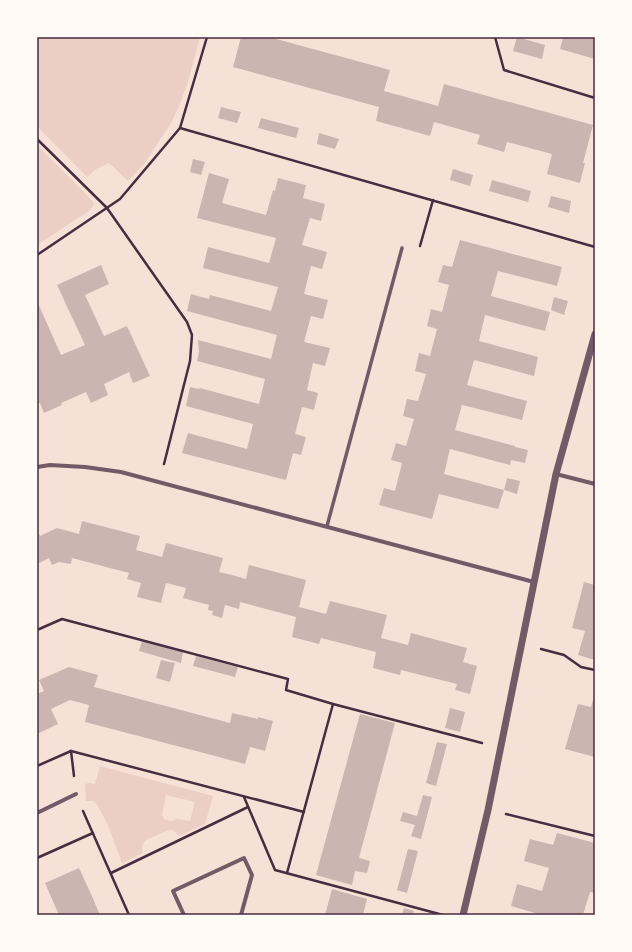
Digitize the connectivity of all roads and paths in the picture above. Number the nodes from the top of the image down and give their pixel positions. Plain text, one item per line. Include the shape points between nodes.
1 (207, 37) edge
2 (495, 37) edge
3 (595, 98) edge
4 (180, 128) junction
5 (37, 139) edge
6 (107, 208) junction
7 (595, 247) edge
8 (402, 248) dead end
9 (37, 255) edge
10 (595, 334) edge
11 (37, 467) edge
12 (556, 474) junction
13 (159, 482) junction
14 (595, 484) edge
15 (327, 526) junction
16 (534, 582) junction
17 (37, 630) edge
18 (521, 644) junction
19 (595, 670) edge
20 (333, 704) junction
21 (500, 748) junction
22 (71, 751) junction
23 (37, 766) edge
24 (76, 794) junction
25 (244, 796) junction
26 (248, 807) junction
27 (488, 810) junction
28 (304, 812) junction
29 (37, 813) edge
30 (93, 833) junction
31 (595, 836) edge
32 (37, 858) edge
33 (111, 873) junction
34 (287, 873) junction
35 (129, 915) edge
36 (184, 915) edge
37 (241, 915) edge
38 (443, 915) edge
39 (463, 915) edge

1 - 4 path
2 - 3 path via 504,70
4 - 6 path via 120,200
4 - 7 path
5 - 6 path
6 - 9 path
6 - 13 path via 187,322 192,336 190,361
8 - 15 street
10 - 12 street
11 - 13 street via 85,467 120,472
12 - 14 street
12 - 16 street
13 - 15 street
15 - 16 street
16 - 18 street
17 - 20 path via 62,619 288,679 286,690
18 - 19 path via 564,655 581,667
18 - 21 street
20 - 21 path
20 - 28 path
21 - 27 street
22 - 23 path
22 - 24 path
22 - 25 path
24 - 29 street
24 - 30 path
25 - 26 path
25 - 28 path
26 - 33 path
26 - 34 path via 275,870
27 - 31 path
27 - 39 street
28 - 34 path
30 - 32 path
30 - 33 path
33 - 35 path
34 - 38 path
36 - 37 street via 173,891 244,858 252,875

